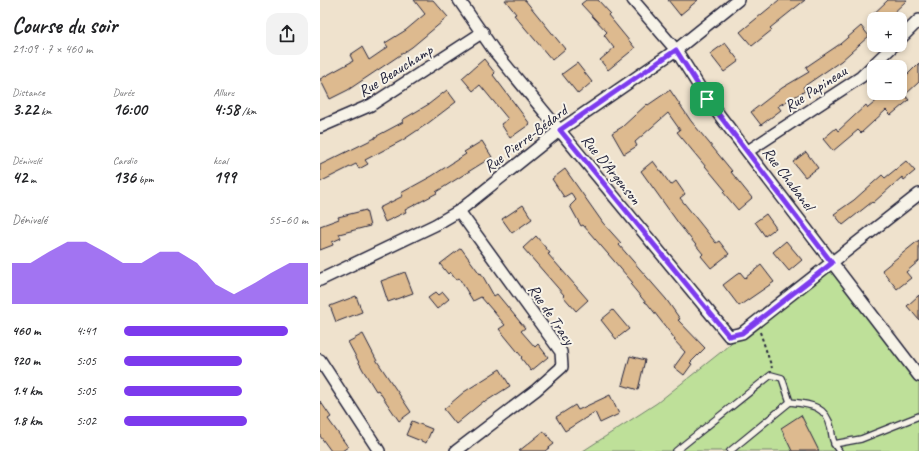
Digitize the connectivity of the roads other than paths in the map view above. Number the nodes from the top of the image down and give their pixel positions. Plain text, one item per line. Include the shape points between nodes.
1 (460, 0) edge
2 (633, 0) edge
3 (738, 0) edge
4 (919, 20) edge
5 (482, 32) junction
6 (907, 32) edge
7 (676, 50) junction
8 (887, 52) edge
9 (320, 127) edge
10 (560, 130) junction
11 (748, 151) junction
12 (919, 194) edge
13 (459, 211) junction
14 (832, 263) junction
15 (320, 280) edge
16 (320, 360) edge
17 (918, 373) edge
18 (790, 402) junction
19 (919, 416) edge
20 (834, 444) junction
21 (379, 451) edge
22 (456, 451) edge
23 (676, 451) edge
24 (730, 451) edge
25 (839, 451) edge

1 - 5 street, Rue D'Argenson
2 - 7 street, Rue Chabanel
3 - 7 street, Rue Pierre-Bédard
4 - 6 street
5 - 9 street, Rue Beauchamp via 371,105
5 - 10 street, Rue D'Argenson via 495,52
7 - 10 street, Rue Pierre-Bédard
7 - 11 street, Rue Chabanel via 707,99
8 - 11 street, Rue Papineau via 861,77
10 - 13 street, Rue Pierre-Bédard
10 - 14 street, Rue D'Argenson via 729,336 742,333
11 - 14 street, Rue Chabanel
12 - 14 street
13 - 15 street, Rue Pierre-Bédard via 436,225
13 - 22 street, Rue de Tracy via 561,352 562,367
14 - 17 street, Rue Chabanel
16 - 21 street
18 - 20 lane via 820,409 829,422
18 - 23 lane via 782,378 771,375
18 - 24 lane
19 - 20 lane via 861,439
20 - 25 lane

